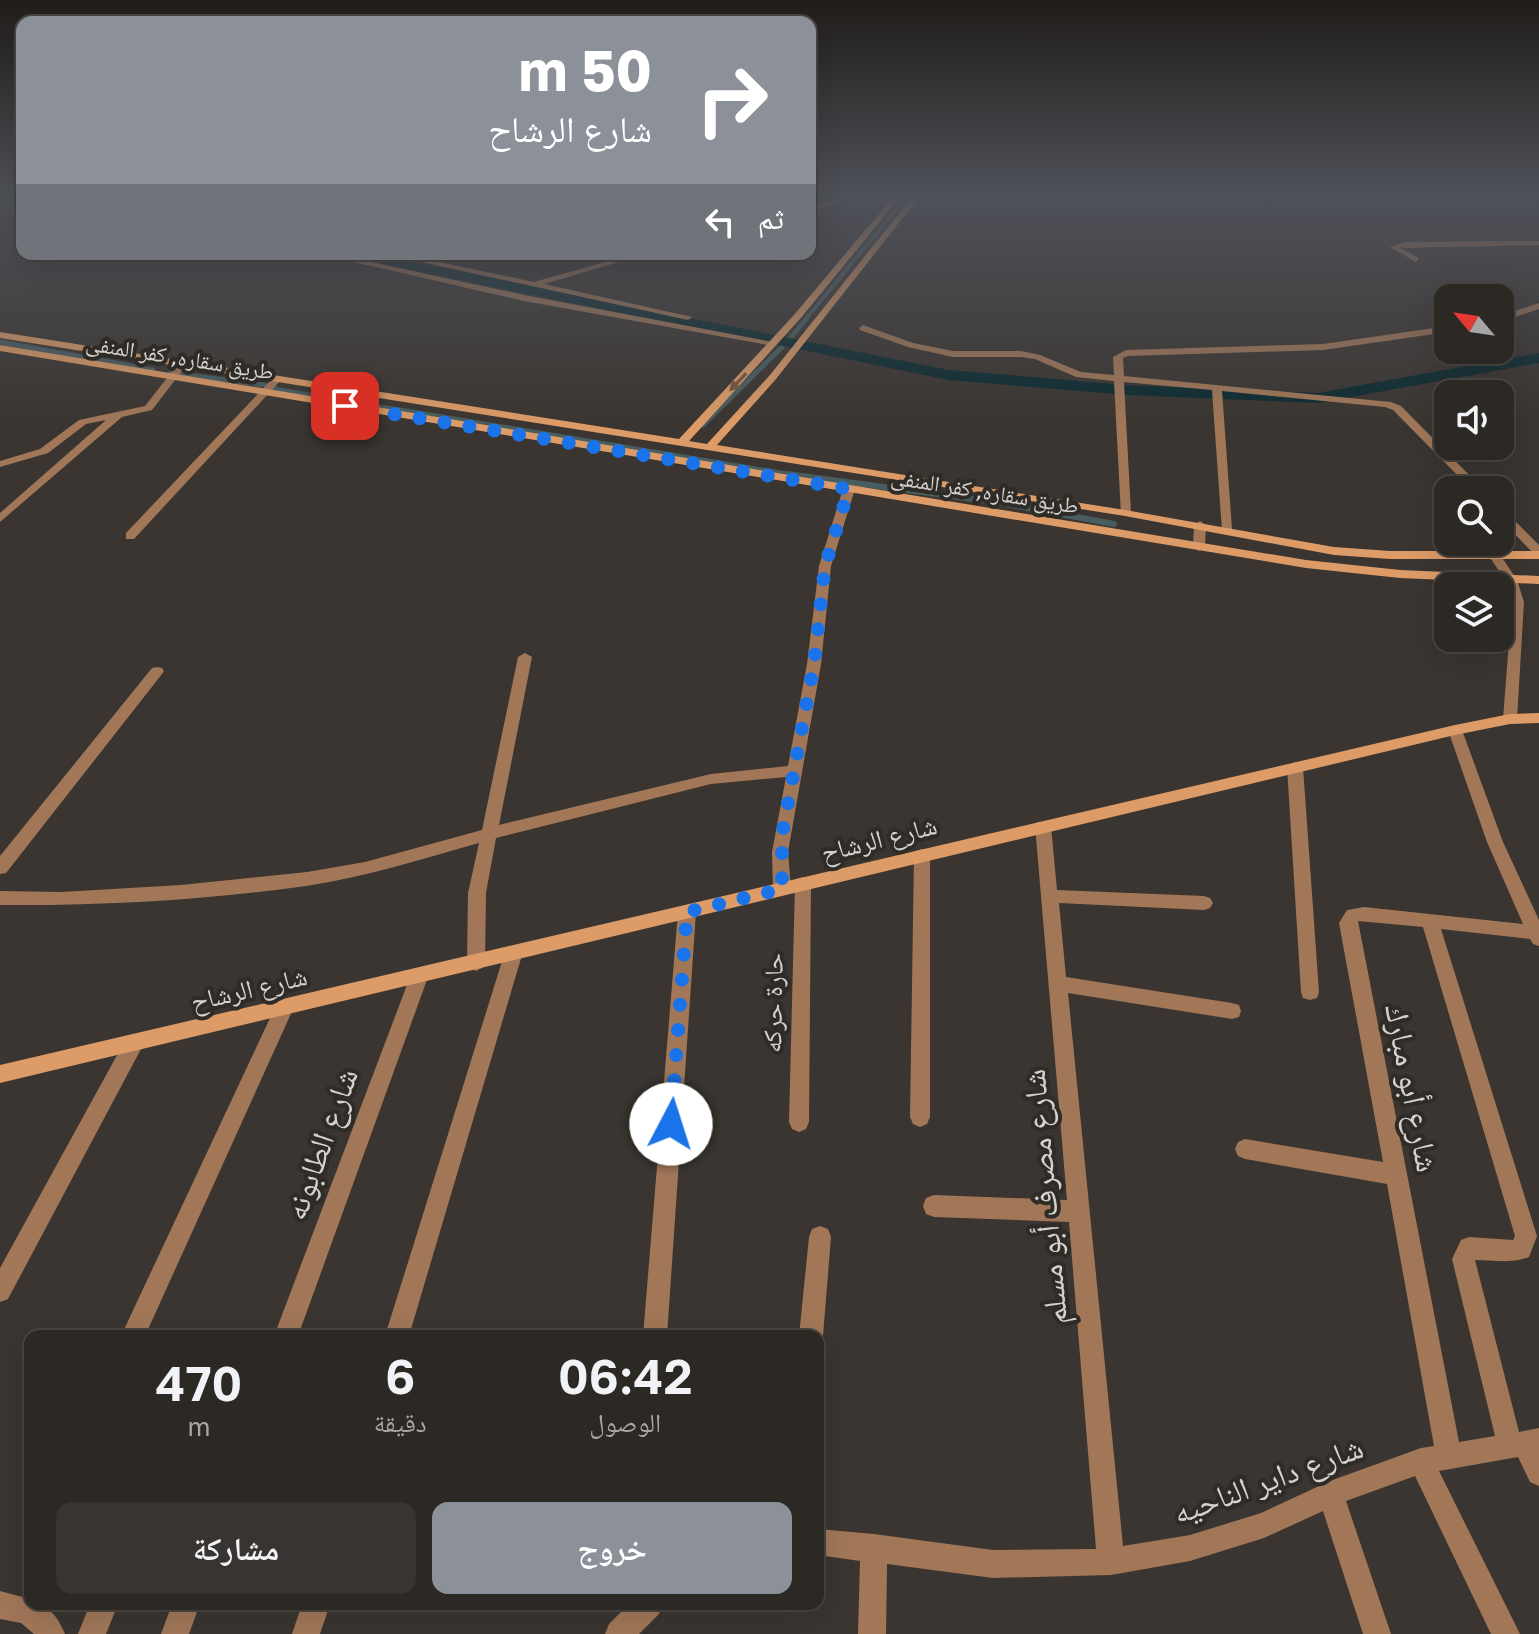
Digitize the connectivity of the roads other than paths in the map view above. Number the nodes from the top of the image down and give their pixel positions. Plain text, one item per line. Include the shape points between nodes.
1 (406, 272) edge
2 (474, 272) edge
3 (578, 272) edge
4 (833, 272) edge
5 (857, 272) edge
6 (827, 279) junction
7 (850, 281) junction
8 (533, 285) junction
9 (1539, 306) edge
10 (1514, 314) edge
11 (797, 317) junction
12 (820, 320) junction
13 (863, 328) dead end
14 (1434, 331) edge
15 (3, 340) edge
16 (777, 340) junction
17 (796, 348) junction
18 (177, 369) junction
19 (277, 379) junction
20 (1118, 379) junction
21 (1217, 389) junction
22 (267, 391) junction
23 (378, 403) junction
24 (119, 415) junction
25 (682, 442) junction
26 (710, 447) junction
27 (0, 464) edge
28 (1464, 476) edge
29 (889, 485) junction
30 (849, 489) junction
31 (0, 501) edge
32 (19, 502) junction
33 (1125, 513) junction
34 (0, 519) edge
35 (1514, 526) edge
36 (1226, 529) junction
37 (130, 536) dead end
38 (1200, 536) junction
39 (1538, 550) edge
40 (1514, 553) edge
41 (1434, 555) edge
42 (1495, 556) edge
43 (1506, 572) edge
44 (1434, 575) edge
45 (1514, 580) edge
46 (1539, 580) edge
47 (1514, 592) edge
48 (525, 657) dead end
49 (157, 671) dead end
50 (1539, 718) edge
51 (1510, 719) junction
52 (1455, 730) junction
53 (1295, 767) junction
54 (793, 771) junction
55 (1043, 826) junction
56 (489, 833) junction
57 (922, 855) junction
58 (0, 868) edge
59 (803, 884) junction
60 (782, 889) junction
61 (1049, 896) junction
62 (0, 898) edge
63 (1204, 903) dead end
64 (687, 912) junction
65 (1430, 921) junction
66 (1537, 936) edge
67 (513, 955) junction
68 (476, 963) junction
69 (419, 977) junction
70 (1057, 983) junction
71 (1310, 992) dead end
72 (285, 1007) junction
73 (1232, 1011) dead end
74 (134, 1043) junction
75 (0, 1074) edge
76 (920, 1117) dead end
77 (799, 1122) dead end
78 (1245, 1149) dead end
79 (1396, 1175) junction
80 (934, 1206) dead end
81 (1078, 1211) junction
82 (820, 1237) dead end
83 (0, 1291) edge
84 (136, 1330) edge
85 (288, 1330) edge
86 (399, 1330) edge
87 (655, 1330) edge
88 (812, 1330) edge
89 (1525, 1443) edge
90 (1449, 1456) junction
91 (1421, 1461) junction
92 (1539, 1473) edge
93 (1330, 1494) junction
94 (824, 1543) edge
95 (874, 1547) junction
96 (1111, 1562) junction
97 (0, 1605) edge
98 (24, 1610) edge
99 (25, 1610) edge
100 (102, 1610) edge
101 (184, 1610) edge
102 (314, 1610) edge
103 (643, 1610) edge
104 (51, 1634) edge
105 (92, 1634) edge
106 (175, 1634) edge
107 (306, 1634) edge
108 (619, 1634) edge
109 (872, 1634) edge
110 (1377, 1634) edge
111 (1506, 1634) edge

1 - 16 street via 524,298
2 - 8 street
3 - 8 street
4 - 6 street
5 - 7 street
6 - 7 street
6 - 11 street
7 - 12 street
8 - 16 street
9 - 10 street
11 - 12 street
11 - 16 street
12 - 17 street
13 - 20 street via 941,351 1021,354 1071,373
14 - 20 street via 1323,347 1126,353 1116,362
15 - 18 street, طريق سقاره, كفر المنفى
15 - 18 street, طريق سقاره, كفر المنفى
16 - 17 street
16 -> 25 street
17 - 26 street
18 - 19 street, طريق سقاره, كفر المنفى
18 - 22 street, طريق سقاره, كفر المنفى
18 - 24 street via 148,408
19 - 22 street
19 - 23 street, طريق سقاره, كفر المنفى
20 - 21 street
20 - 33 street
21 - 28 street via 1387,404
21 - 36 street
22 - 23 street, طريق سقاره, كفر المنفى
22 - 37 street
23 - 25 street, طريق سقاره, كفر المنفى
23 - 30 street, طريق سقاره, كفر المنفى
24 - 27 street via 83,422 44,451
24 - 32 street
25 - 26 street, طريق سقاره, كفر المنفى
26 - 29 street, طريق سقاره, كفر المنفى
29 - 30 street, طريق سقاره, كفر المنفى
29 - 33 street, طريق سقاره, كفر المنفى
29 - 38 street, طريق سقاره, كفر المنفى
30 - 54 street via 825,566 814,664
31 - 32 street
32 - 34 street
33 - 38 street, طريق سقاره, كفر المنفى
35 - 39 street
36 - 38 street, طريق سقاره, كفر المنفى
36 - 41 street, طريق سقاره, كفر المنفى via 1334,551
38 - 44 street, طريق سقاره, كفر المنفى via 1333,568
39 - 40 street, طريق سقاره, كفر المنفى
42 - 43 street
45 - 46 street, طريق سقاره, كفر المنفى
47 - 51 street via 1519,612
48 - 56 street
49 - 58 street
50 - 51 street, شارع الرشاح
51 - 52 street, شارع الرشاح
52 - 53 street, شارع الرشاح
52 - 66 street via 1495,842
53 - 55 street, شارع الرشاح
53 - 71 street
54 - 56 street via 711,779
54 - 60 street via 780,852
55 - 57 street, شارع الرشاح
55 - 61 street, شارع مصرف أبو مسلم
56 - 62 street via 307,879 181,892
56 - 68 street via 477,893
57 - 59 street, شارع الرشاح
57 - 76 street
59 - 60 street, شارع الرشاح
59 - 77 street, حارة حركه
60 - 64 street, شارع الرشاح
61 - 63 street
61 - 70 street, شارع مصرف أبو مسلم
64 - 67 street, شارع الرشاح
64 - 87 street
65 - 66 street, شارع أبو مبارك
65 - 79 street, شارع أبو مبارك via 1358,914 1348,923
65 - 89 street via 1526,1236 1521,1249 1469,1248 1463,1259
67 - 68 street, شارع الرشاح
67 - 86 street
68 - 69 street, شارع الرشاح
69 - 72 street, شارع الرشاح
69 - 85 street, شارع الطابونه
70 - 73 street
70 - 81 street, شارع مصرف أبو مسلم
72 - 74 street, شارع الرشاح
72 - 84 street
74 - 75 street, شارع الرشاح
74 - 83 street
78 - 79 street
79 - 90 street, شارع أبو مبارك
80 - 81 street
81 - 96 street, شارع مصرف أبو مسلم
82 - 88 street
89 - 90 street, شارع داير الناحيه
89 - 92 street
90 - 91 street, شارع داير الناحيه
91 - 93 street, شارع داير الناحيه
91 - 111 street
93 - 96 street, شارع داير الناحيه via 1264,1525 1190,1548
93 - 110 street
94 - 95 street, شارع داير الناحيه
95 - 96 street, شارع داير الناحيه via 993,1564
95 - 109 street
97 - 98 street
99 - 104 street
100 - 105 street
101 - 106 street
102 - 107 street
103 - 108 street

